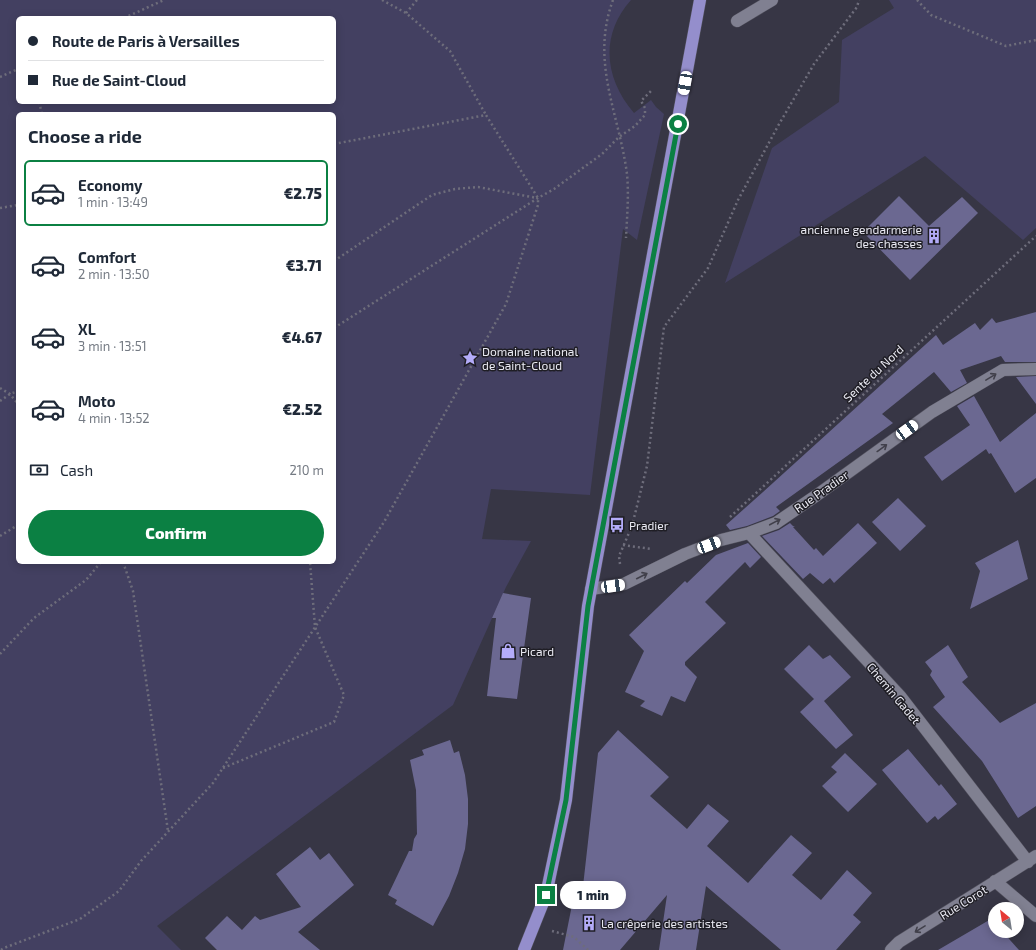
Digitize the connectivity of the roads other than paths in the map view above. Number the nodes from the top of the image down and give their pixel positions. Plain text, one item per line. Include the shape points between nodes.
1 (700, 0) edge
2 (772, 0) edge
3 (737, 21) dead end
4 (1036, 369) edge
5 (749, 533) junction
6 (591, 589) junction
7 (1032, 859) edge
8 (995, 881) junction
9 (1036, 916) edge
10 (524, 950) edge
11 (892, 950) edge

1 - 6 main road
2 - 3 street
5 -> 4 street, Rue Pradier via 776,523 932,412 1003,370
6 -> 5 street, Rue Pradier via 624,584 685,554 721,540
5 - 7 street, Chemin Gadet via 900,696
6 - 10 main road via 566,800 546,895
7 - 8 street, Rue Corot
8 - 9 street
8 -> 11 street, Rue Corot via 899,942

